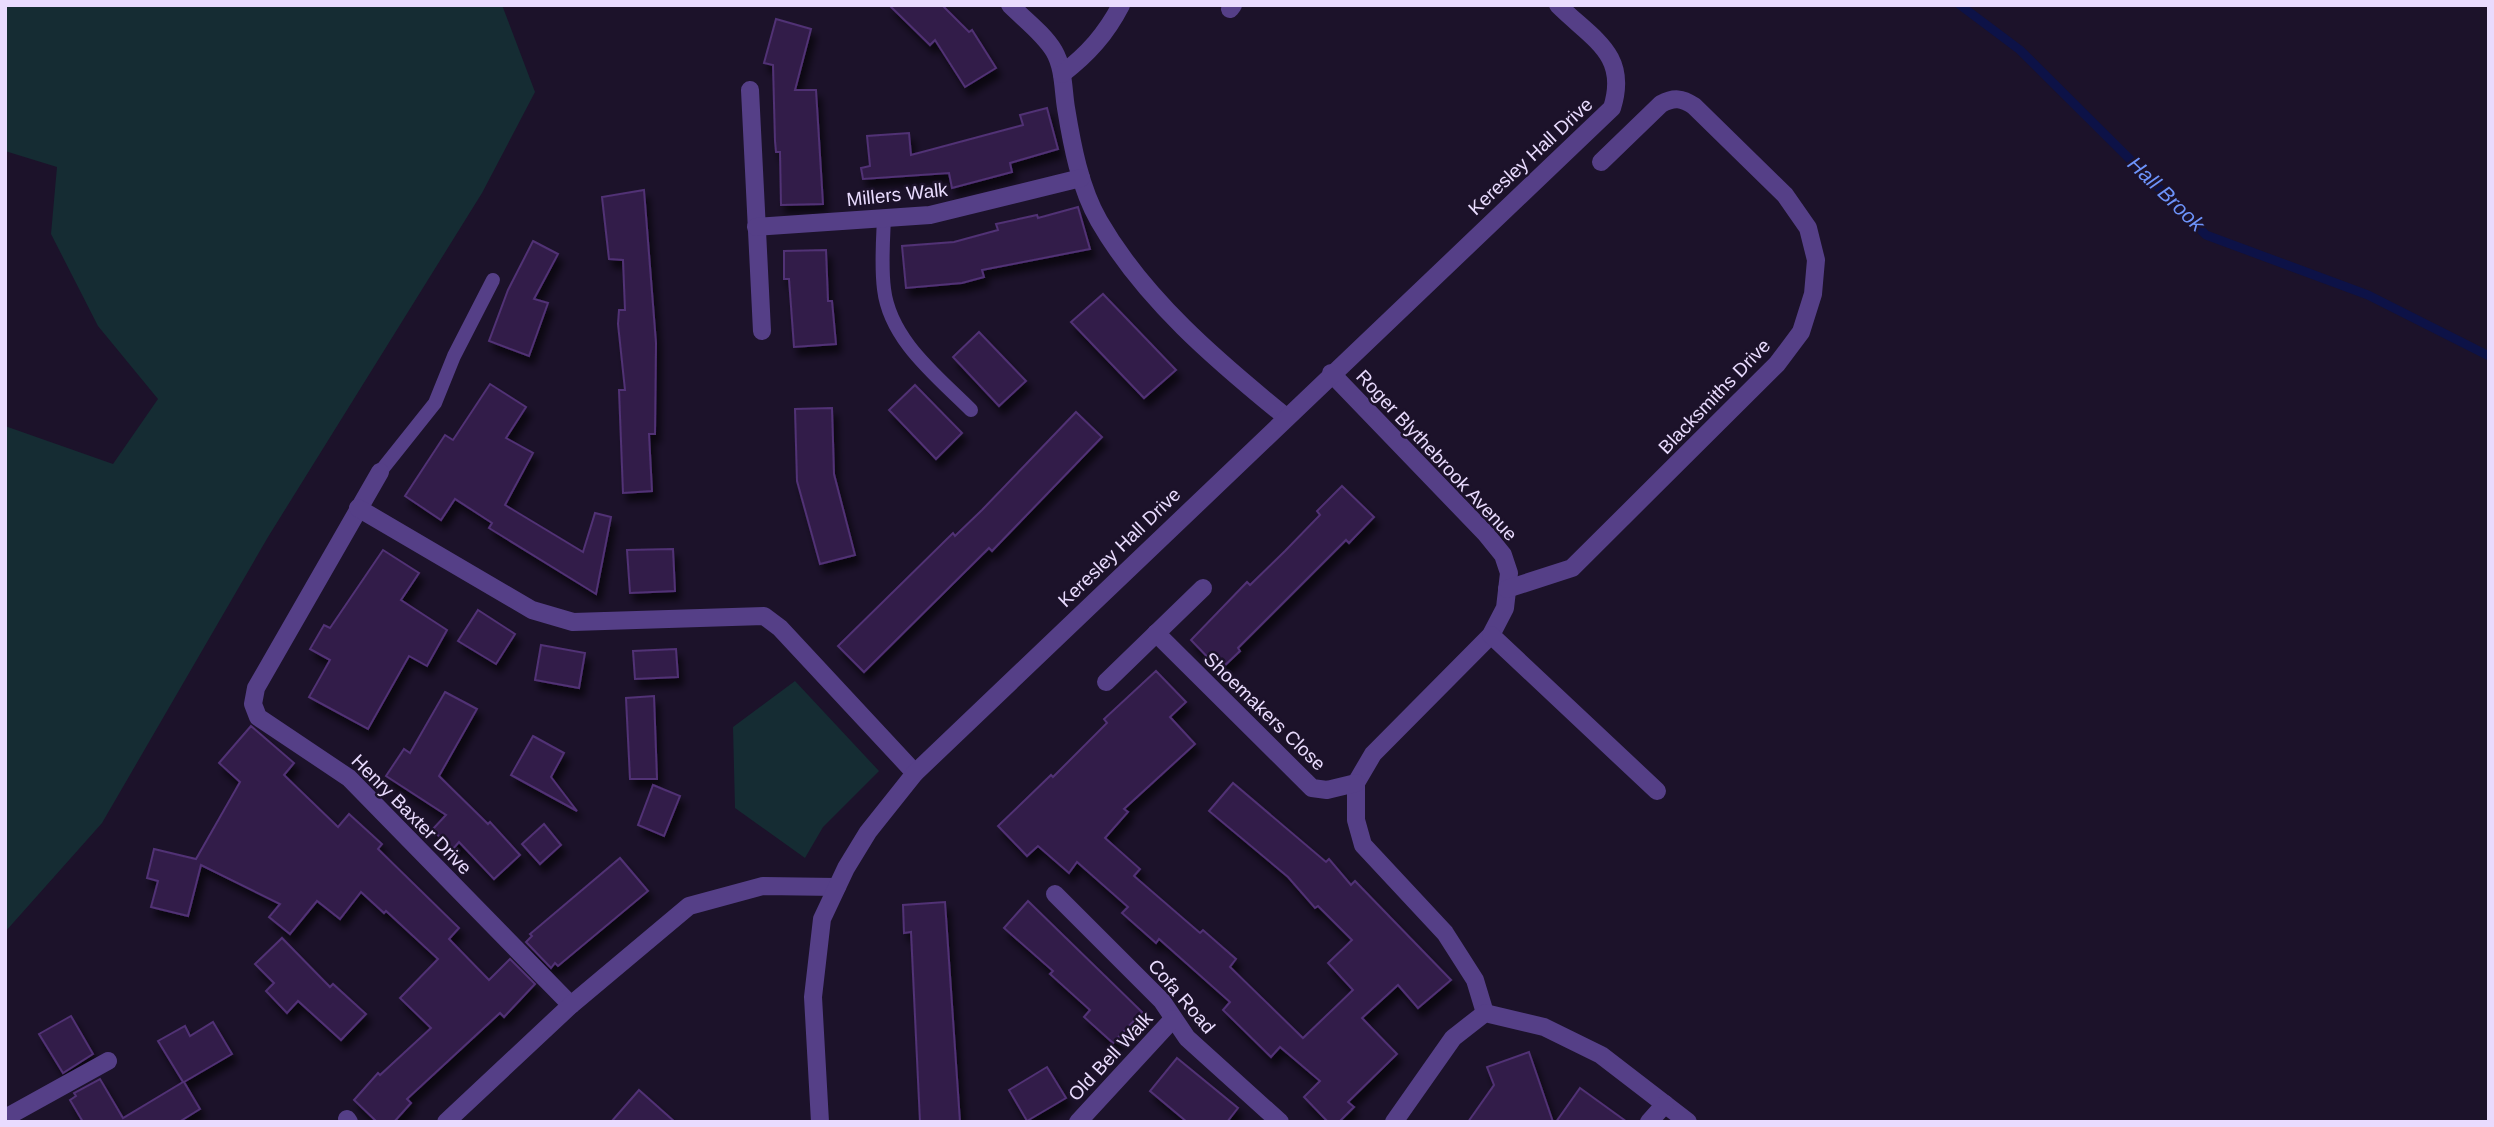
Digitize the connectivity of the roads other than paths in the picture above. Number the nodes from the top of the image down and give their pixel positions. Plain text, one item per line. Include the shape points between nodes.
1 (1010, 5) edge
2 (1121, 5) edge
3 (1558, 5) edge
4 (1062, 74) junction
5 (750, 90) dead end
6 (1601, 162) dead end
7 (1082, 178) junction
8 (884, 218) junction
9 (756, 227) junction
10 (493, 280) dead end
11 (762, 331) dead end
12 (1331, 373) junction
13 (971, 410) dead end
14 (1286, 417) junction
15 (380, 472) joint
16 (358, 508) junction
17 (1203, 587) dead end
18 (1507, 589) junction
19 (1156, 633) junction
20 (1491, 635) junction
21 (1107, 682) dead end
22 (915, 773) junction
23 (1356, 783) junction
24 (1657, 791) dead end
25 (837, 887) junction
26 (1055, 894) dead end
27 (571, 1006) junction
28 (1485, 1013) junction
29 (1173, 1019) junction
30 (108, 1061) dead end
31 (1665, 1104) junction
32 (5, 1118) edge
33 (446, 1122) edge
34 (820, 1122) edge
35 (1077, 1122) edge
36 (1280, 1122) edge
37 (1394, 1122) edge
38 (1649, 1122) edge
39 (1688, 1122) edge

1 - 4 street via 1054,51
2 - 4 street via 1109,29 1085,57
3 - 12 street, Keresley Hall Drive via 1605,50 1615,66 1618,87 1612,108
4 - 7 street
5 - 9 street
6 - 18 street, Blacksmiths Drive via 1661,104 1684,99 1785,195 1808,228 1816,260 1813,294 1801,332 1777,364 1572,568
7 - 8 street, Millers Walk via 930,215
7 - 14 street via 1098,220 1157,296 1213,357
8 - 9 street, Millers Walk
8 - 13 lane via 883,287 892,318 914,354
9 - 11 street
10 - 15 lane via 435,403
12 - 14 street, Keresley Hall Drive
12 - 18 street, Roger Blythebrook Avenue via 1503,555 1509,573
14 - 22 street, Keresley Hall Drive
15 - 16 street, Henry Baxter Drive
16 - 22 street via 532,610 573,621 764,616
16 - 27 street, Henry Baxter Drive via 256,688 253,704 258,716 349,778
17 - 19 street
18 - 20 street, Roger Blythebrook Avenue via 1505,608
19 - 21 street
19 - 23 street, Shoemakers Close via 1312,788 1327,790
20 - 23 street, Roger Blythebrook Avenue via 1373,754
20 - 24 street
22 - 25 street, Keresley Hall Drive via 868,832
23 - 28 street via 1356,820 1363,845 1446,933 1475,980
25 - 27 street via 763,886 689,906
25 - 34 street, Keresley Hall Drive via 822,919 813,997
26 - 29 street, Cofa Road via 1162,1001
27 - 33 street
28 - 31 street via 1544,1027 1601,1055
28 - 37 street via 1453,1038
29 - 35 street, Old Bell Walk
29 - 36 street, Cofa Road via 1187,1038
30 - 32 street
31 - 38 street
31 - 39 street

